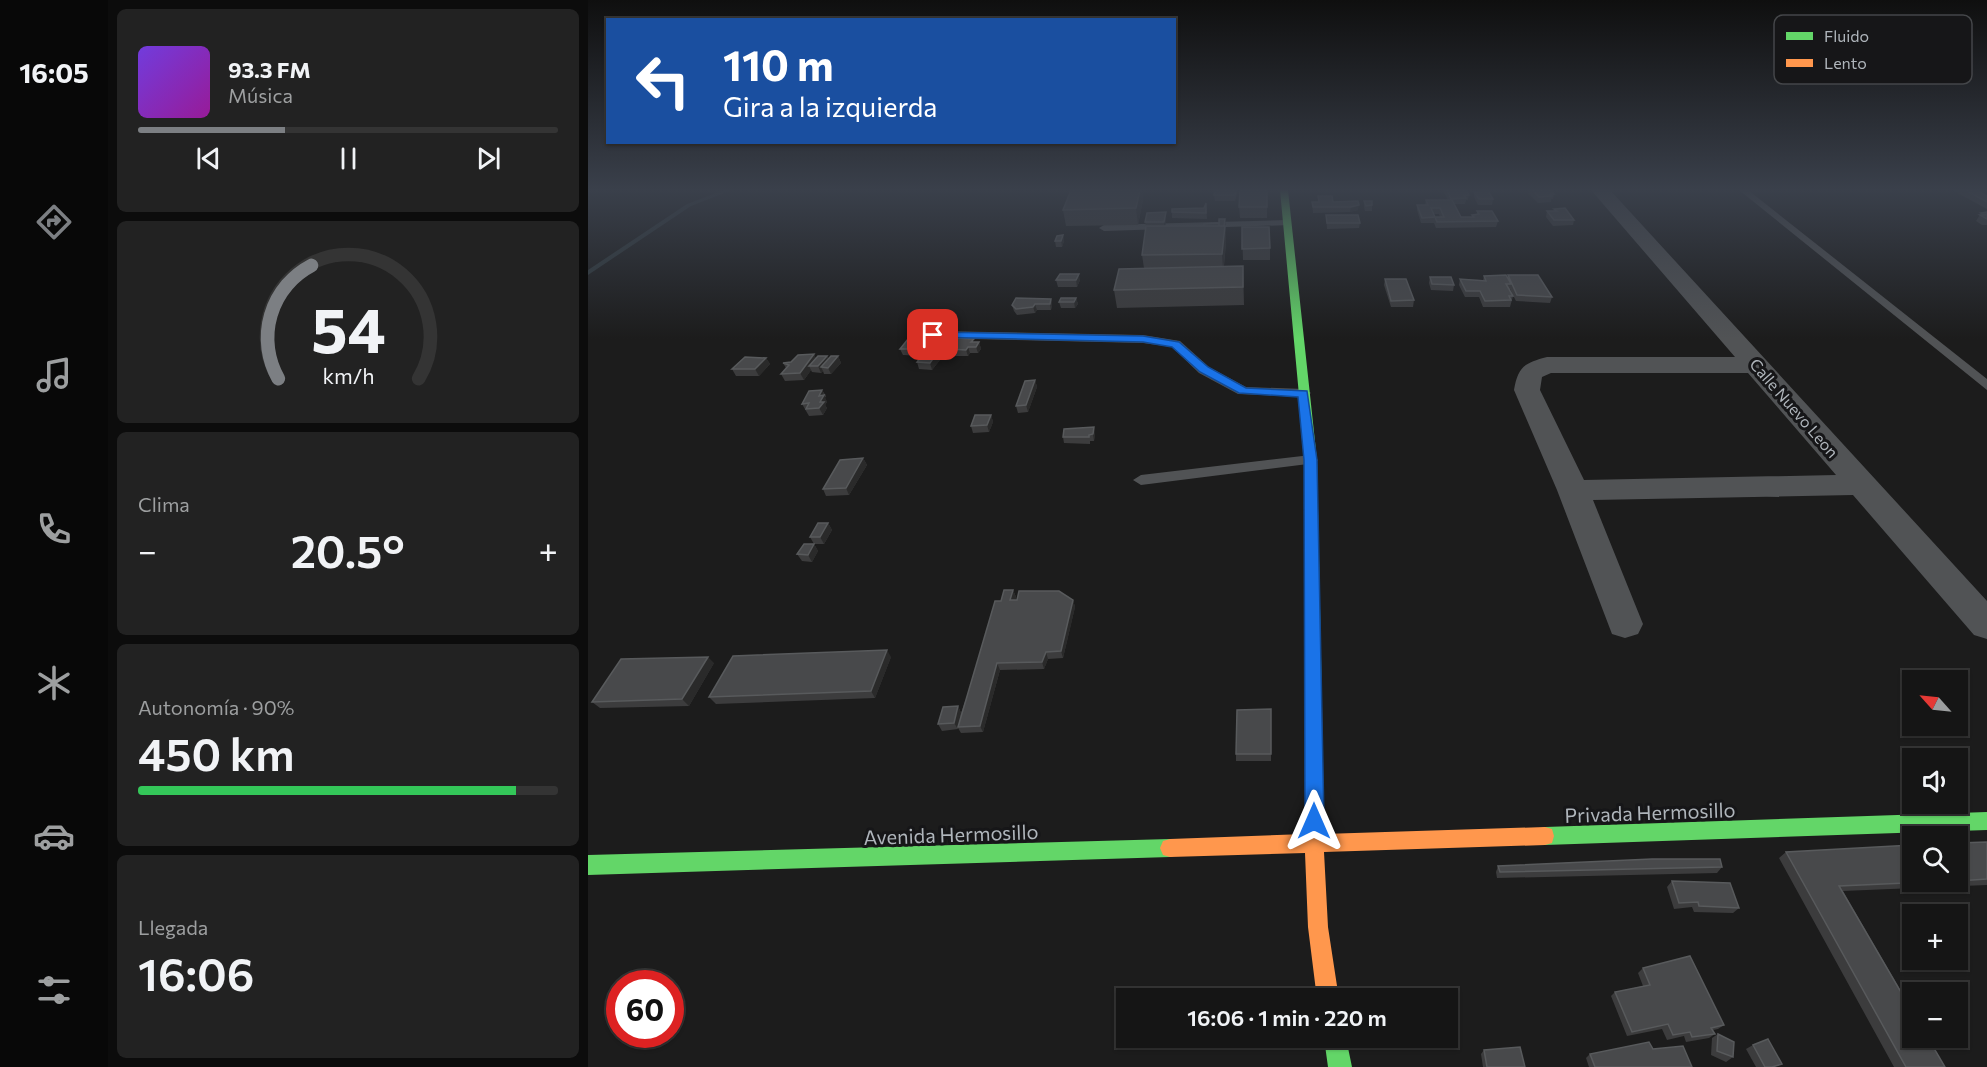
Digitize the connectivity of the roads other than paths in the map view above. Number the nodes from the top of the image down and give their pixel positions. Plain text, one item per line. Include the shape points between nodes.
1 (1289, 240) edge
2 (1645, 240) edge
3 (1805, 240) edge
4 (933, 335) dead end
5 (1757, 365) junction
6 (1987, 386) edge
7 (1304, 393) junction
8 (1311, 460) junction
9 (1141, 480) dead end
10 (1862, 486) junction
11 (1573, 490) junction
12 (1625, 624) dead end
13 (1987, 625) edge
14 (1987, 821) edge
15 (1315, 844) junction
16 (588, 865) edge
17 (1326, 988) edge
18 (1337, 1048) edge
19 (1340, 1067) edge

1 - 7 main road
2 - 5 street, Calle Nuevo Leon
3 - 6 lane
4 - 7 lane via 1143,339 1176,344 1204,369 1243,391
5 - 10 street, Calle Nuevo Leon
5 - 11 street via 1547,365 1530,373 1527,390
7 - 8 main road
8 - 9 lane
8 - 15 main road
10 - 11 street
10 - 13 street, Calle Nuevo Leon
11 - 12 street
14 - 15 main road, Privada Hermosillo
15 - 16 main road, Avenida Hermosillo
15 - 17 main road
18 - 19 main road

